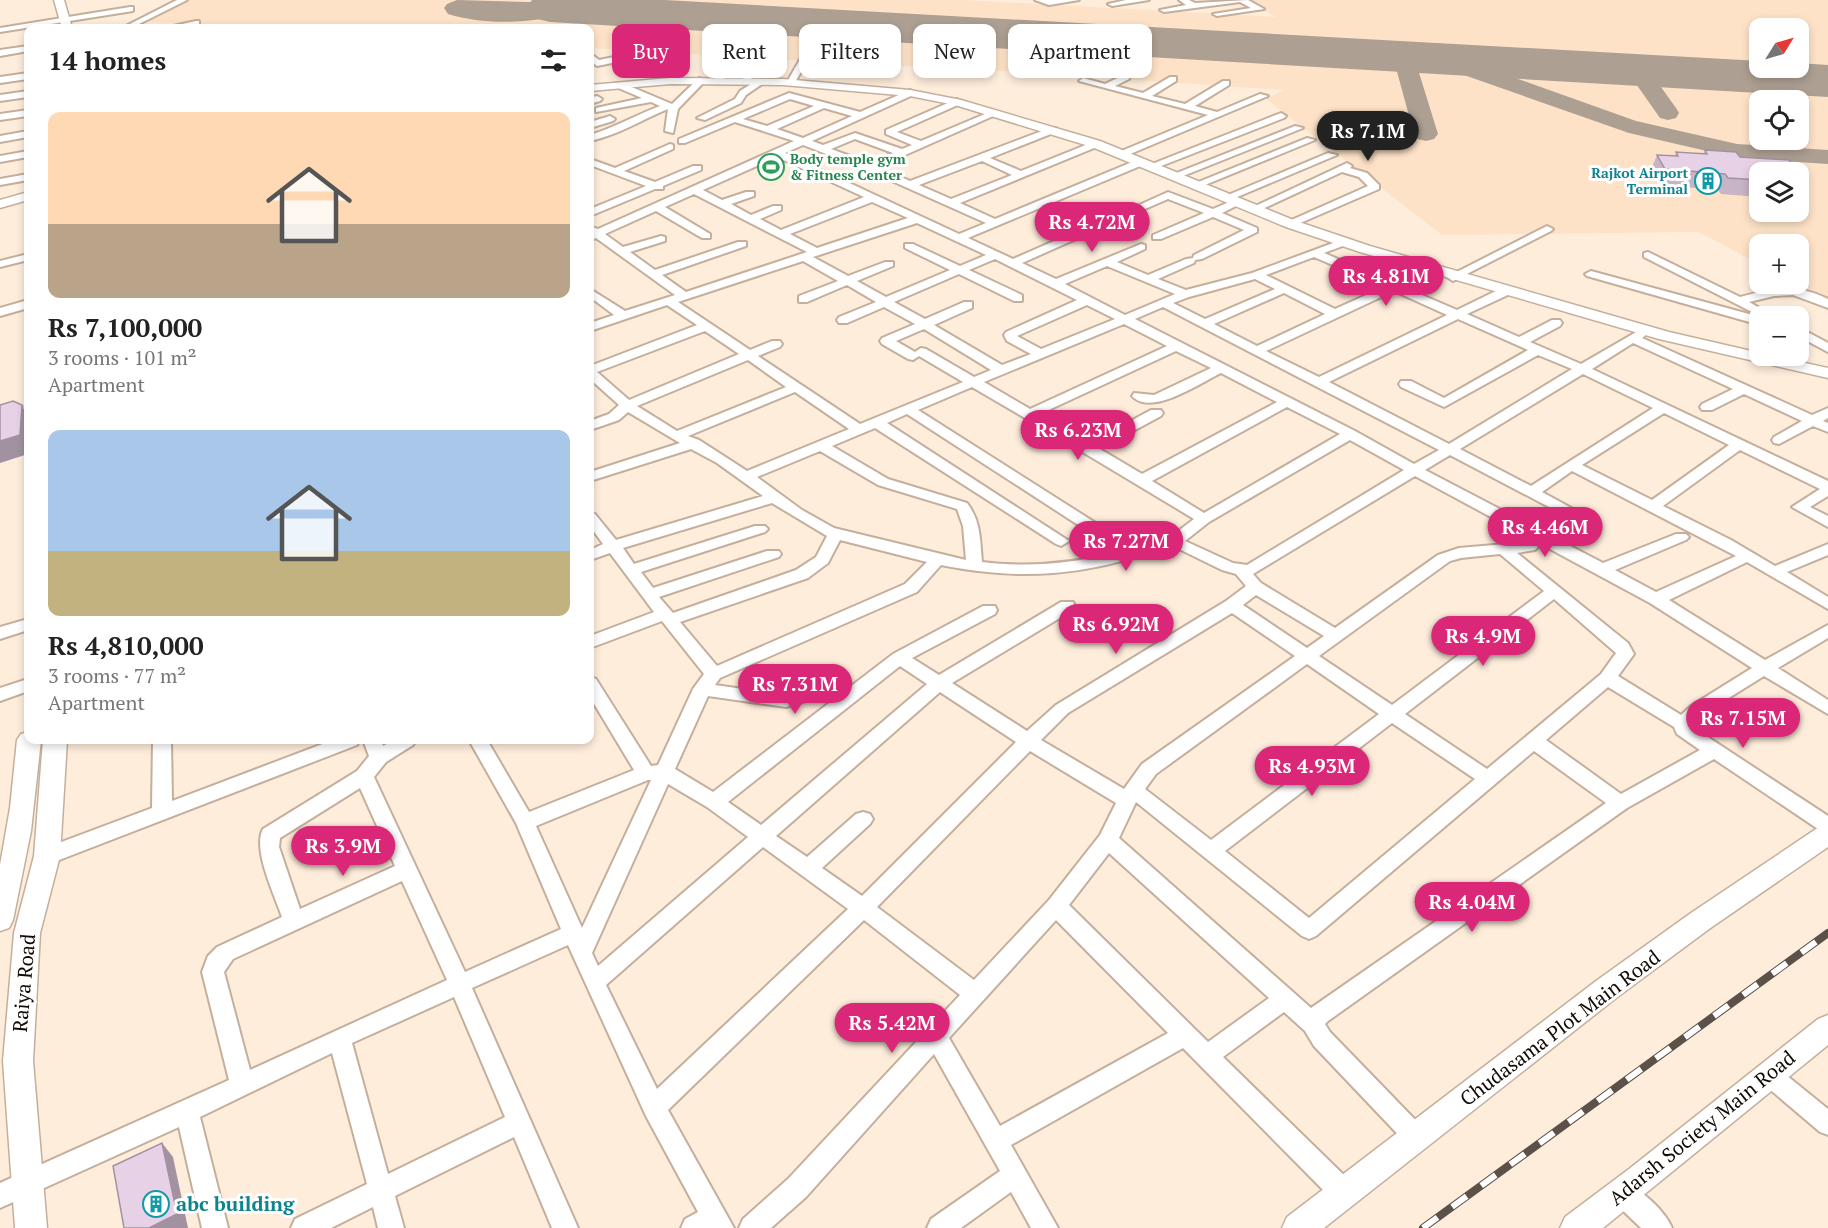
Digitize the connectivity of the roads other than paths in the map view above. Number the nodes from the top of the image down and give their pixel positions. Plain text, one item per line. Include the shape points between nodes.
1 (47, 0) edge
2 (61, 0) edge
3 (183, 0) edge
4 (1039, 0) edge
5 (1075, 0) edge
6 (1144, 0) edge
7 (1183, 0) edge
8 (1241, 0) edge
9 (117, 1) edge
10 (1110, 3) edge
11 (1194, 6) junction
12 (130, 9) junction
13 (1164, 10) dead end
14 (1217, 14) dead end
15 (65, 20) edge
16 (143, 20) junction
17 (178, 20) dead end
18 (195, 23) dead end
19 (54, 24) edge
20 (134, 24) edge
21 (153, 24) edge
22 (160, 24) edge
23 (190, 24) edge
24 (24, 27) edge
25 (1, 29) edge
26 (24, 50) edge
27 (0, 53) edge
28 (594, 60) edge
29 (612, 60) edge
30 (799, 68) edge
31 (24, 77) edge
32 (753, 78) edge
33 (1122, 78) edge
34 (1173, 79) dead end
35 (0, 80) edge
36 (702, 80) junction
37 (718, 80) joint
38 (1083, 81) dead end
39 (752, 82) junction
40 (791, 82) junction
41 (1226, 83) dead end
42 (619, 85) junction
43 (1106, 87) junction
44 (910, 93) junction
45 (24, 95) edge
46 (594, 95) edge
47 (1145, 96) junction
48 (1263, 96) dead end
49 (0, 98) edge
50 (651, 99) junction
51 (957, 102) junction
52 (823, 105) junction
53 (670, 107) junction
54 (1187, 107) junction
55 (599, 110) dead end
56 (995, 113) junction
57 (24, 114) edge
58 (860, 115) junction
59 (1281, 116) dead end
60 (0, 117) edge
61 (1213, 117) junction
62 (702, 118) dead end
63 (610, 119) dead end
64 (735, 119) junction
65 (594, 124) edge
66 (1298, 128) dead end
67 (767, 130) junction
68 (1053, 130) junction
69 (670, 131) dead end
70 (1243, 131) junction
71 (24, 135) edge
72 (594, 137) edge
73 (0, 138) edge
74 (1310, 140) dead end
75 (682, 141) dead end
76 (803, 141) junction
77 (1266, 141) junction
78 (1095, 144) junction
79 (921, 145) junction
80 (670, 147) dead end
81 (1201, 147) junction
82 (822, 149) junction
83 (1288, 149) junction
84 (777, 153) junction
85 (902, 153) junction
86 (1123, 154) junction
87 (24, 155) edge
88 (1332, 155) dead end
89 (1226, 156) junction
90 (981, 157) junction
91 (0, 159) edge
92 (594, 163) edge
93 (1146, 164) junction
94 (1249, 165) junction
95 (1307, 165) junction
96 (869, 167) junction
97 (697, 168) dead end
98 (1340, 169) junction
99 (616, 171) junction
100 (1021, 175) junction
101 (1174, 176) junction
102 (24, 178) edge
103 (897, 180) junction
104 (0, 182) edge
105 (910, 185) junction
106 (1196, 185) junction
107 (654, 186) junction
108 (694, 190) junction
109 (750, 194) dead end
110 (867, 195) junction
111 (682, 196) junction
112 (24, 197) edge
113 (1231, 200) junction
114 (951, 203) junction
115 (0, 204) edge
116 (722, 204) junction
117 (657, 207) junction
118 (777, 208) dead end
119 (1254, 209) junction
120 (594, 211) edge
121 (1213, 213) junction
122 (751, 219) junction
123 (916, 219) junction
124 (995, 223) junction
125 (1291, 224) junction
126 (1547, 228) dead end
127 (594, 233) edge
128 (781, 234) junction
129 (594, 235) edge
130 (706, 236) dead end
131 (1157, 237) dead end
132 (661, 238) dead end
133 (959, 238) junction
134 (1344, 242) junction
135 (742, 244) dead end
136 (909, 246) dead end
137 (1141, 248) dead end
138 (621, 251) junction
139 (816, 252) junction
140 (1314, 253) junction
141 (995, 255) junction
142 (1648, 255) dead end
143 (803, 256) junction
144 (24, 258) edge
145 (1108, 262) junction
146 (1012, 263) junction
147 (0, 264) edge
148 (889, 264) dead end
149 (959, 270) junction
150 (653, 274) junction
151 (1591, 274) dead end
152 (1256, 275) junction
153 (1453, 277) junction
154 (1148, 279) junction
155 (847, 281) junction
156 (1055, 284) junction
157 (1394, 287) junction
158 (1284, 289) junction
159 (1506, 291) junction
160 (1185, 294) junction
161 (594, 295) edge
162 (684, 296) junction
163 (1018, 298) dead end
164 (803, 299) dead end
165 (1087, 300) junction
166 (669, 301) junction
167 (1738, 301) junction
168 (885, 302) junction
169 (1164, 303) junction
170 (1828, 304) edge
171 (24, 305) edge
172 (968, 305) dead end
173 (1749, 306) edge
174 (0, 312) edge
175 (1335, 314) junction
176 (1456, 314) junction
177 (624, 316) junction
178 (1749, 318) edge
179 (843, 320) dead end
180 (1125, 320) junction
181 (1556, 323) dead end
182 (924, 324) junction
183 (1204, 324) junction
184 (594, 326) edge
185 (706, 326) junction
186 (1638, 334) junction
187 (1809, 337) edge
188 (1519, 342) junction
189 (776, 344) dead end
190 (1176, 346) junction
191 (1828, 348) edge
192 (1538, 350) junction
193 (1255, 351) junction
194 (1041, 354) junction
195 (749, 355) junction
196 (1221, 368) junction
197 (1582, 369) junction
198 (1002, 371) junction
199 (594, 374) edge
200 (1828, 374) edge
201 (594, 377) edge
202 (973, 383) junction
203 (1317, 383) junction
204 (1406, 384) dead end
205 (797, 387) junction
206 (1743, 389) junction
207 (1138, 396) dead end
208 (1287, 402) junction
209 (628, 405) junction
210 (1707, 407) dead end
211 (1662, 408) junction
212 (908, 409) junction
213 (24, 412) edge
214 (1828, 412) edge
215 (1156, 413) dead end
216 (1027, 415) junction
217 (0, 419) edge
218 (1813, 421) junction
219 (876, 422) junction
220 (594, 424) edge
221 (1828, 428) edge
222 (858, 429) junction
223 (1350, 434) junction
224 (679, 435) junction
225 (1779, 440) dead end
226 (694, 443) junction
227 (1739, 444) junction
228 (821, 445) junction
229 (1090, 449) junction
230 (1451, 450) junction
231 (1571, 465) junction
232 (1416, 471) junction
233 (594, 476) edge
234 (747, 476) junction
235 (1142, 480) junction
236 (1828, 489) edge
237 (1532, 492) junction
238 (773, 498) junction
239 (1653, 506) junction
240 (1570, 513) dead end
241 (1204, 519) junction
242 (594, 522) edge
243 (1828, 522) edge
244 (760, 529) dead end
245 (836, 533) junction
246 (1681, 537) dead end
247 (1061, 540) dead end
248 (1173, 543) junction
249 (614, 546) junction
250 (1530, 548) dead end
251 (1828, 549) edge
252 (1504, 550) junction
253 (594, 554) edge
254 (773, 554) dead end
255 (1134, 554) junction
256 (1748, 556) junction
257 (937, 560) junction
258 (974, 565) junction
259 (1602, 569) junction
260 (631, 570) junction
261 (1242, 571) junction
262 (1774, 572) junction
263 (1255, 586) junction
264 (1553, 592) junction
265 (649, 595) junction
266 (1656, 599) junction
267 (1828, 604) edge
268 (1232, 605) junction
269 (1067, 606) dead end
270 (989, 610) dead end
271 (667, 617) junction
272 (24, 626) edge
273 (1828, 631) edge
274 (0, 633) edge
275 (1337, 636) junction
276 (594, 641) edge
277 (899, 657) junction
278 (1308, 657) junction
279 (1766, 667) junction
280 (714, 674) junction
281 (1607, 678) junction
282 (939, 683) junction
283 (24, 686) edge
284 (594, 689) edge
285 (702, 689) junction
286 (819, 691) dead end
287 (0, 695) edge
288 (1828, 708) edge
289 (1392, 714) junction
290 (1682, 724) junction
291 (1532, 740) junction
292 (1028, 741) junction
293 (29, 744) edge
294 (55, 744) edge
295 (162, 744) edge
296 (340, 744) edge
297 (392, 744) edge
298 (480, 744) edge
299 (376, 748) edge
300 (1713, 751) junction
301 (655, 772) junction
302 (364, 776) junction
303 (1488, 779) junction
304 (1130, 795) junction
305 (714, 802) junction
306 (1620, 804) junction
307 (162, 812) junction
308 (863, 819) dead end
309 (525, 822) junction
310 (1828, 826) edge
311 (1828, 834) edge
312 (762, 836) junction
313 (1108, 840) junction
314 (1211, 851) junction
315 (47, 856) junction
316 (807, 868) junction
317 (408, 869) junction
318 (7, 871) edge
319 (1056, 906) junction
320 (863, 908) junction
321 (0, 921) edge
322 (294, 921) junction
323 (578, 943) junction
324 (594, 982) junction
325 (460, 985) junction
326 (974, 993) junction
327 (1285, 999) junction
328 (1313, 1024) junction
329 (1828, 1028) edge
330 (1185, 1035) junction
331 (936, 1036) junction
332 (339, 1038) junction
333 (1206, 1056) junction
334 (1768, 1074) junction
335 (242, 1085) junction
336 (654, 1108) junction
337 (187, 1112) junction
338 (519, 1122) junction
339 (1828, 1124) edge
340 (1417, 1138) junction
341 (996, 1141) junction
342 (1015, 1175) junction
343 (27, 1185) junction
344 (381, 1190) junction
345 (1345, 1194) junction
346 (1624, 1194) junction
347 (0, 1196) edge
348 (710, 1224) edge
349 (31, 1228) edge
350 (215, 1228) edge
351 (304, 1228) edge
352 (392, 1228) edge
353 (565, 1228) edge
354 (752, 1228) edge
355 (940, 1228) edge
356 (1045, 1228) edge
357 (1298, 1228) edge
358 (1576, 1228) edge
359 (1659, 1228) edge

1 - 19 street
2 - 15 street
3 - 16 street
4 - 5 street
6 - 10 street
7 - 11 street
8 - 11 street
8 - 14 street via 1260,9
9 - 12 street
9 - 15 street
11 - 13 street
12 - 15 street
12 - 16 street
15 - 19 street
16 - 20 street
16 - 21 street
17 - 22 street
18 - 23 street
24 - 25 street
26 - 27 street
28 - 29 street
30 - 40 street
31 - 35 street
32 - 39 street
33 - 43 street
34 - 47 street
36 - 37 street
36 - 42 street
36 - 53 street
37 - 39 street
38 - 43 street
39 - 40 street
39 - 62 street via 738,100
40 - 44 street
41 - 54 street
42 - 46 street
42 - 50 street
43 - 47 street
44 - 51 street
44 - 58 street
45 - 49 street
47 - 54 street
48 - 61 street
50 - 53 street
50 - 55 street
51 - 56 street
51 - 79 street via 889,132
52 - 58 street
52 - 64 street via 789,96
52 - 67 street
53 - 69 street
53 - 72 street
54 - 61 street
56 - 68 street
56 - 79 street
57 - 60 street
58 - 76 street
59 - 70 street
61 - 70 street
61 - 86 street
63 - 65 street
64 - 67 street
64 - 75 street
66 - 77 street
67 - 76 street
68 - 78 street
68 - 90 street
70 - 77 street
70 - 81 street
71 - 73 street
74 - 83 street
76 - 82 street
76 - 84 street
77 - 83 street
77 - 89 street
78 - 86 street
78 - 100 street
79 - 85 street
80 - 99 street
81 - 89 street
81 - 93 street
82 - 85 street via 855,136
82 - 96 street
83 - 94 street
84 - 108 street
84 - 110 street
85 - 96 street
86 - 93 street
87 - 91 street
88 - 95 street
89 - 94 street
89 - 101 street
90 - 100 street
90 - 105 street
92 - 99 street
93 - 101 street
93 - 124 street
94 - 106 street
95 - 98 street
95 - 113 street
96 - 103 street
97 - 107 street
98 - 119 street
98 - 125 street via 1363,175 1375,187
99 - 107 street
100 - 114 street
101 - 106 street
102 - 104 street
103 - 105 street
103 - 110 street
105 - 114 street
106 - 113 street
107 - 111 street
107 - 120 street
108 - 111 street
108 - 116 street
109 - 116 street
110 - 123 street
110 - 128 street
111 - 117 street
112 - 115 street
113 - 119 street
113 - 121 street
114 - 124 street
116 - 122 street
117 - 127 street
117 - 130 street
118 - 122 street
119 - 125 street
121 - 131 street
121 - 146 street via 1168,195
121 - 154 street via 1253,230
122 - 128 street
123 - 133 street
123 - 139 street
124 - 133 street
125 - 134 street
126 - 153 street
128 - 139 street
129 - 138 street
132 - 138 street
133 - 141 street
134 - 140 street
134 - 153 street
135 - 150 street
136 - 149 street
137 - 145 street
138 - 150 street
139 - 143 street
140 - 152 street
140 - 157 street
141 - 146 street
141 - 149 street
142 - 167 street
143 - 155 street
143 - 162 street
144 - 147 street
145 - 154 street
145 - 156 street
146 - 156 street
148 - 155 street
149 - 163 street
149 - 168 street
150 - 162 street
151 - 178 street
152 - 158 street
152 - 160 street
153 - 159 street
154 - 160 street
155 - 164 street
155 - 168 street
156 - 165 street
157 - 175 street
157 - 176 street
158 - 175 street
158 - 183 street
159 - 176 street
159 - 186 street
160 - 169 street
161 - 177 street
162 - 166 street
165 - 180 street
165 - 194 street via 1010,335
166 - 177 street
166 - 185 street
167 - 170 street via 1790,289
167 - 173 street
168 - 179 street
168 - 182 street
169 - 180 street
169 - 183 street
171 - 174 street
172 - 182 street
175 - 193 street
176 - 188 street
176 - 203 street
177 - 184 street
180 - 190 street
180 - 194 street
181 - 188 street
182 - 198 street
182 - 202 street via 886,341
183 - 193 street
185 - 195 street
185 - 199 street
186 - 197 street
186 - 200 street
186 - 206 street
187 - 191 street
188 - 192 street
189 - 195 street
190 - 196 street
190 - 216 street
192 - 197 street
192 - 204 street via 1444,403
193 - 203 street
194 - 198 street
195 - 205 street
195 - 209 street
196 - 207 street via 1157,399
196 - 208 street
197 - 211 street
197 - 230 street
198 - 202 street
201 - 209 street
202 - 212 street
202 - 216 street
203 - 230 street
205 - 222 street
205 - 224 street
206 - 210 street
206 - 218 street
208 - 223 street
208 - 235 street
209 - 220 street via 614,417
209 - 224 street
211 - 227 street
211 - 231 street
212 - 219 street
212 - 255 street
213 - 217 street
214 - 218 street
215 - 229 street
216 - 229 street
218 - 221 street
218 - 225 street
219 - 222 street
219 - 247 street
222 - 228 street
223 - 232 street
223 - 241 street
224 - 226 street
226 - 233 street
226 - 234 street
227 - 236 street
227 - 239 street
228 - 234 street
228 - 258 street via 883,482 962,506 970,520
229 - 235 street
230 - 232 street
230 - 237 street
231 - 237 street
231 - 239 street
232 - 259 street
232 - 261 street via 1250,570
234 - 238 street
235 - 241 street
236 - 243 street via 1799,507
237 - 240 street
238 - 245 street via 825,531
238 - 249 street
239 - 256 street
241 - 248 street
242 - 249 street
244 - 260 street
245 - 257 street
245 - 271 street via 822,560 802,574
246 - 259 street
248 - 255 street via 1159,543
248 - 261 street
249 - 253 street
249 - 260 street
250 - 252 street
251 - 262 street
252 - 264 street
252 - 275 street via 1444,558
254 - 265 street
255 - 258 street via 1035,570
256 - 262 street
256 - 266 street
257 - 258 street
257 - 280 street via 911,588
259 - 266 street
260 - 265 street
261 - 263 street
262 - 267 street
263 - 268 street
263 - 275 street
264 - 281 street via 1622,647 1623,659
264 - 289 street
265 - 271 street
266 - 279 street
268 - 278 street
268 - 292 street via 1062,709
269 - 282 street
270 - 277 street
271 - 276 street
271 - 280 street
272 - 274 street
273 - 279 street
275 - 278 street
277 - 282 street
277 - 305 street
278 - 289 street
278 - 304 street via 1149,769
279 - 288 street
279 - 290 street via 1697,710
280 - 285 street
281 - 290 street
281 - 291 street
282 - 292 street
282 - 312 street
283 - 287 street
284 - 301 street
285 - 286 street via 786,701
285 - 301 street
289 - 303 street
289 - 314 street
290 - 300 street via 1683,729
291 - 303 street
291 - 306 street
292 - 304 street
292 - 320 street
293 - 318 street, Raiya Road via 25,800
294 - 315 street, Raiya Road
295 - 307 street
296 - 307 street
297 - 299 street
298 - 309 street
299 - 302 street
300 - 306 street
300 - 310 street
301 - 305 street
301 - 309 street
301 - 323 street
302 - 317 street
302 - 322 street via 270,834 269,847
303 - 314 street via 1309,930
304 - 313 street
304 - 314 street
305 - 312 street
306 - 328 street via 1341,998
307 - 315 street
308 - 316 street
309 - 323 street
311 - 340 street, Chudasama Plot Main Road via 1577,1012
312 - 316 street
312 - 324 street
313 - 319 street
313 - 327 street
315 - 318 street
315 - 343 street, Raiya Road via 27,933 18,1061
316 - 320 street
317 - 322 street
317 - 325 street
318 - 321 street, Raiya Road
319 - 326 street
319 - 330 street
320 - 326 street
320 - 336 street
322 - 335 street via 225,953 216,962 213,972
323 - 324 street
323 - 325 street
324 - 336 street
325 - 332 street
325 - 338 street
326 - 331 street
327 - 328 street
327 - 333 street
328 - 340 street via 1322,1039
329 - 334 street, Adarsh Society Main Road
330 - 333 street
330 - 341 street
331 - 341 street
331 - 354 street via 797,1188
332 - 335 street
332 - 344 street
333 - 345 street
334 - 339 street
334 - 346 street, Adarsh Society Main Road
335 - 337 street
336 - 348 street
337 - 343 street
337 - 350 street
338 - 344 street
338 - 353 street
340 - 345 street, Chudasama Plot Main Road
341 - 342 street
342 - 355 street
342 - 356 street
343 - 347 street
343 - 349 street, Raiya Road
344 - 351 street
344 - 352 street
345 - 357 street, Chudasama Plot Main Road
346 - 358 street, Adarsh Society Main Road
346 - 359 street

